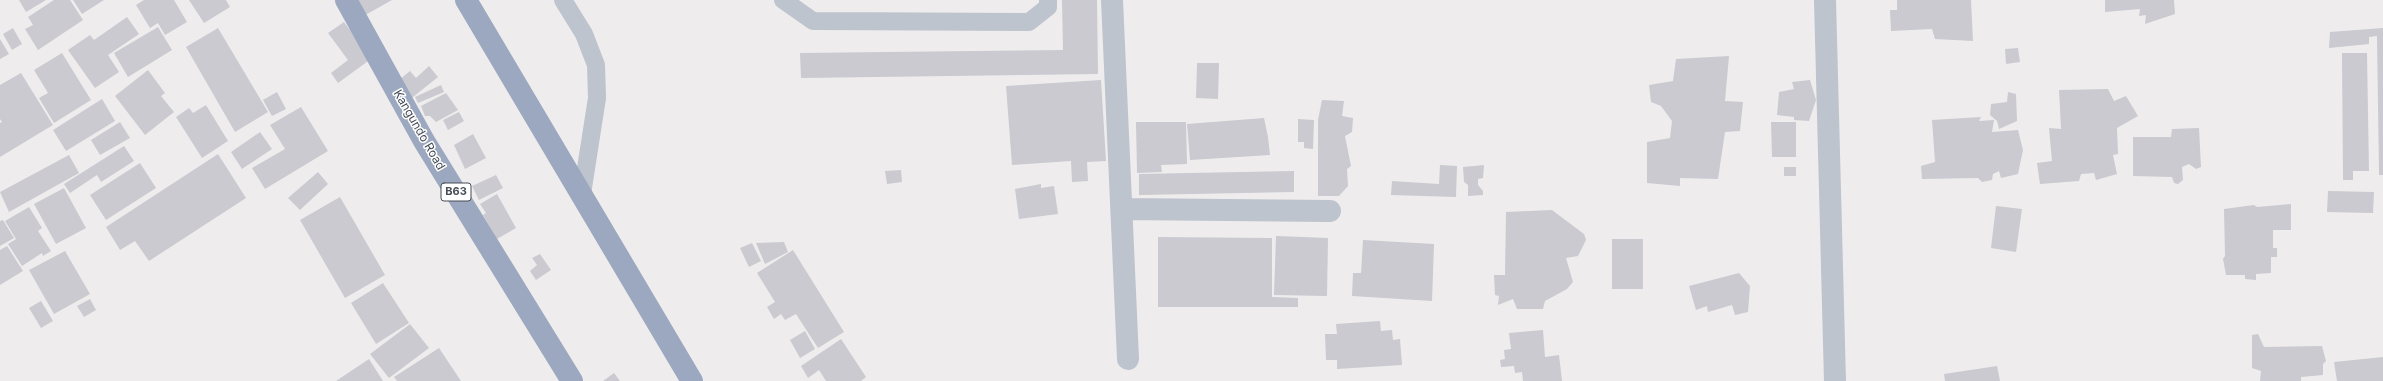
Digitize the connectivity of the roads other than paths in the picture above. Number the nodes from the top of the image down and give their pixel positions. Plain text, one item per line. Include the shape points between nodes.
1 (346, 0) edge
2 (466, 0) edge
3 (563, 0) edge
4 (783, 0) edge
5 (1048, 0) edge
6 (1112, 0) edge
7 (1825, 0) edge
8 (582, 194) junction
9 (1122, 209) junction
10 (1330, 211) dead end
11 (1128, 359) dead end
12 (572, 381) edge
13 (692, 381) edge
14 (1836, 381) edge

1 - 12 highway, Kangundo Road / B63 via 424,141
2 - 8 highway
3 - 8 lane via 584,34 596,65 597,98
4 - 5 lane via 813,21 1028,22 1048,7
6 - 9 street
7 - 14 street
8 - 13 highway
9 - 10 street
9 - 11 street

